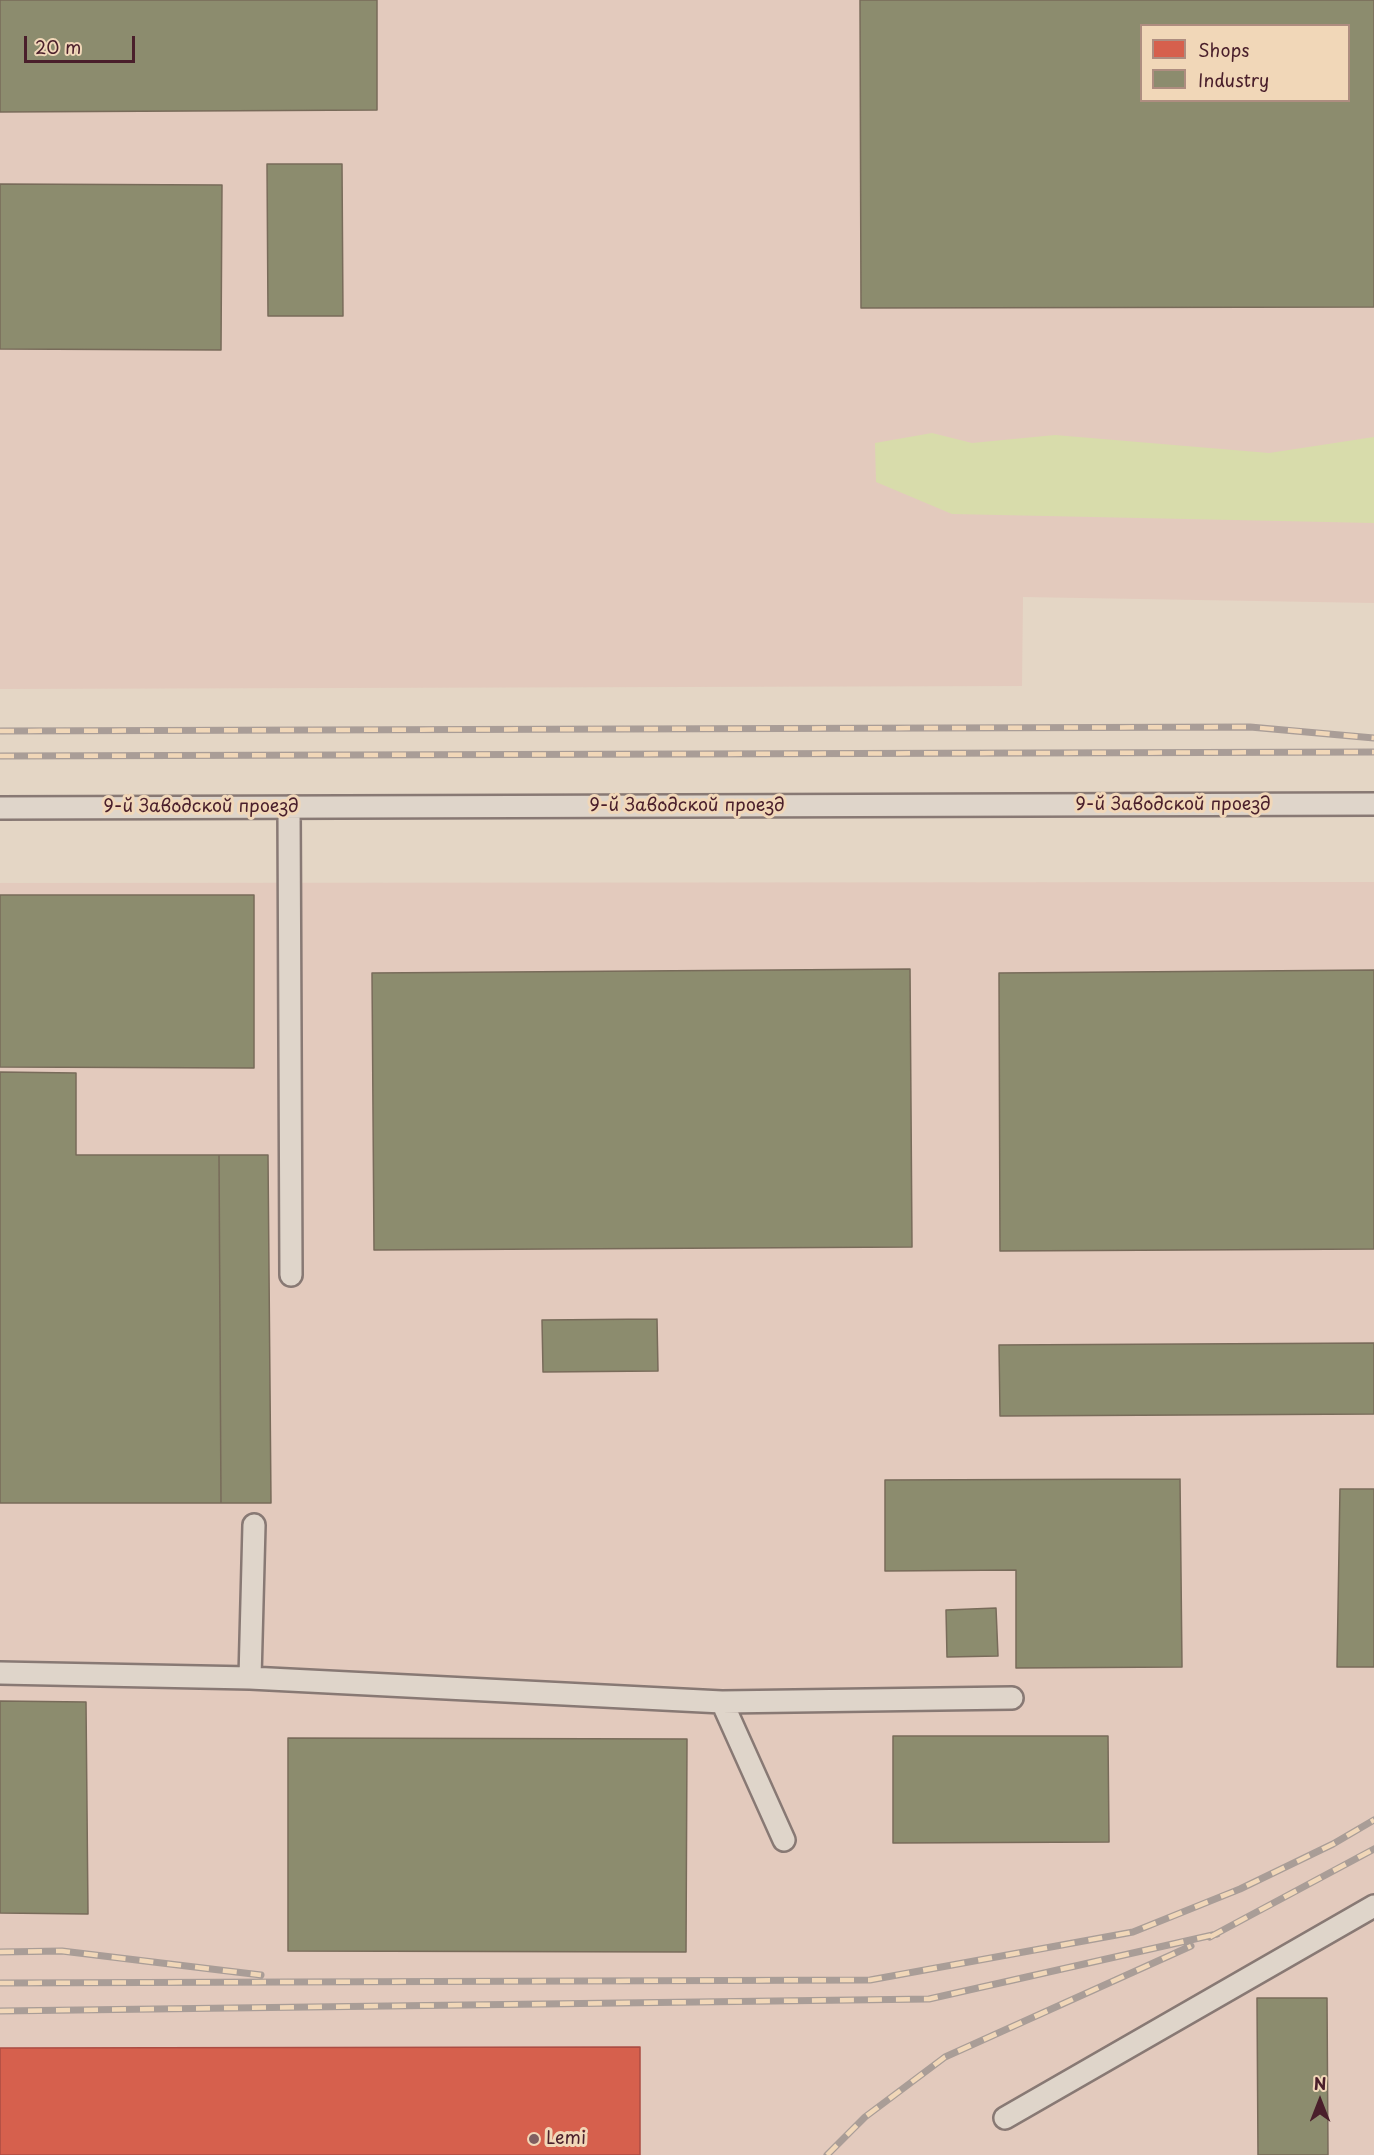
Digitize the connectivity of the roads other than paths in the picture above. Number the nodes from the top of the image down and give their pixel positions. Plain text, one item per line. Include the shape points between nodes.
1 (1374, 804) edge
2 (289, 807) junction
3 (0, 808) edge
4 (291, 1275) dead end
5 (254, 1525) dead end
6 (0, 1673) edge
7 (250, 1678) junction
8 (1012, 1698) dead end
9 (722, 1702) junction
10 (784, 1840) dead end
11 (1374, 1905) edge
12 (1005, 2118) dead end

1 - 2 lane, 9-й Заводской проезд
2 - 3 lane, 9-й Заводской проезд
2 - 4 lane
5 - 7 lane
6 - 7 lane
7 - 9 lane
8 - 9 lane
9 - 10 lane
11 - 12 lane

